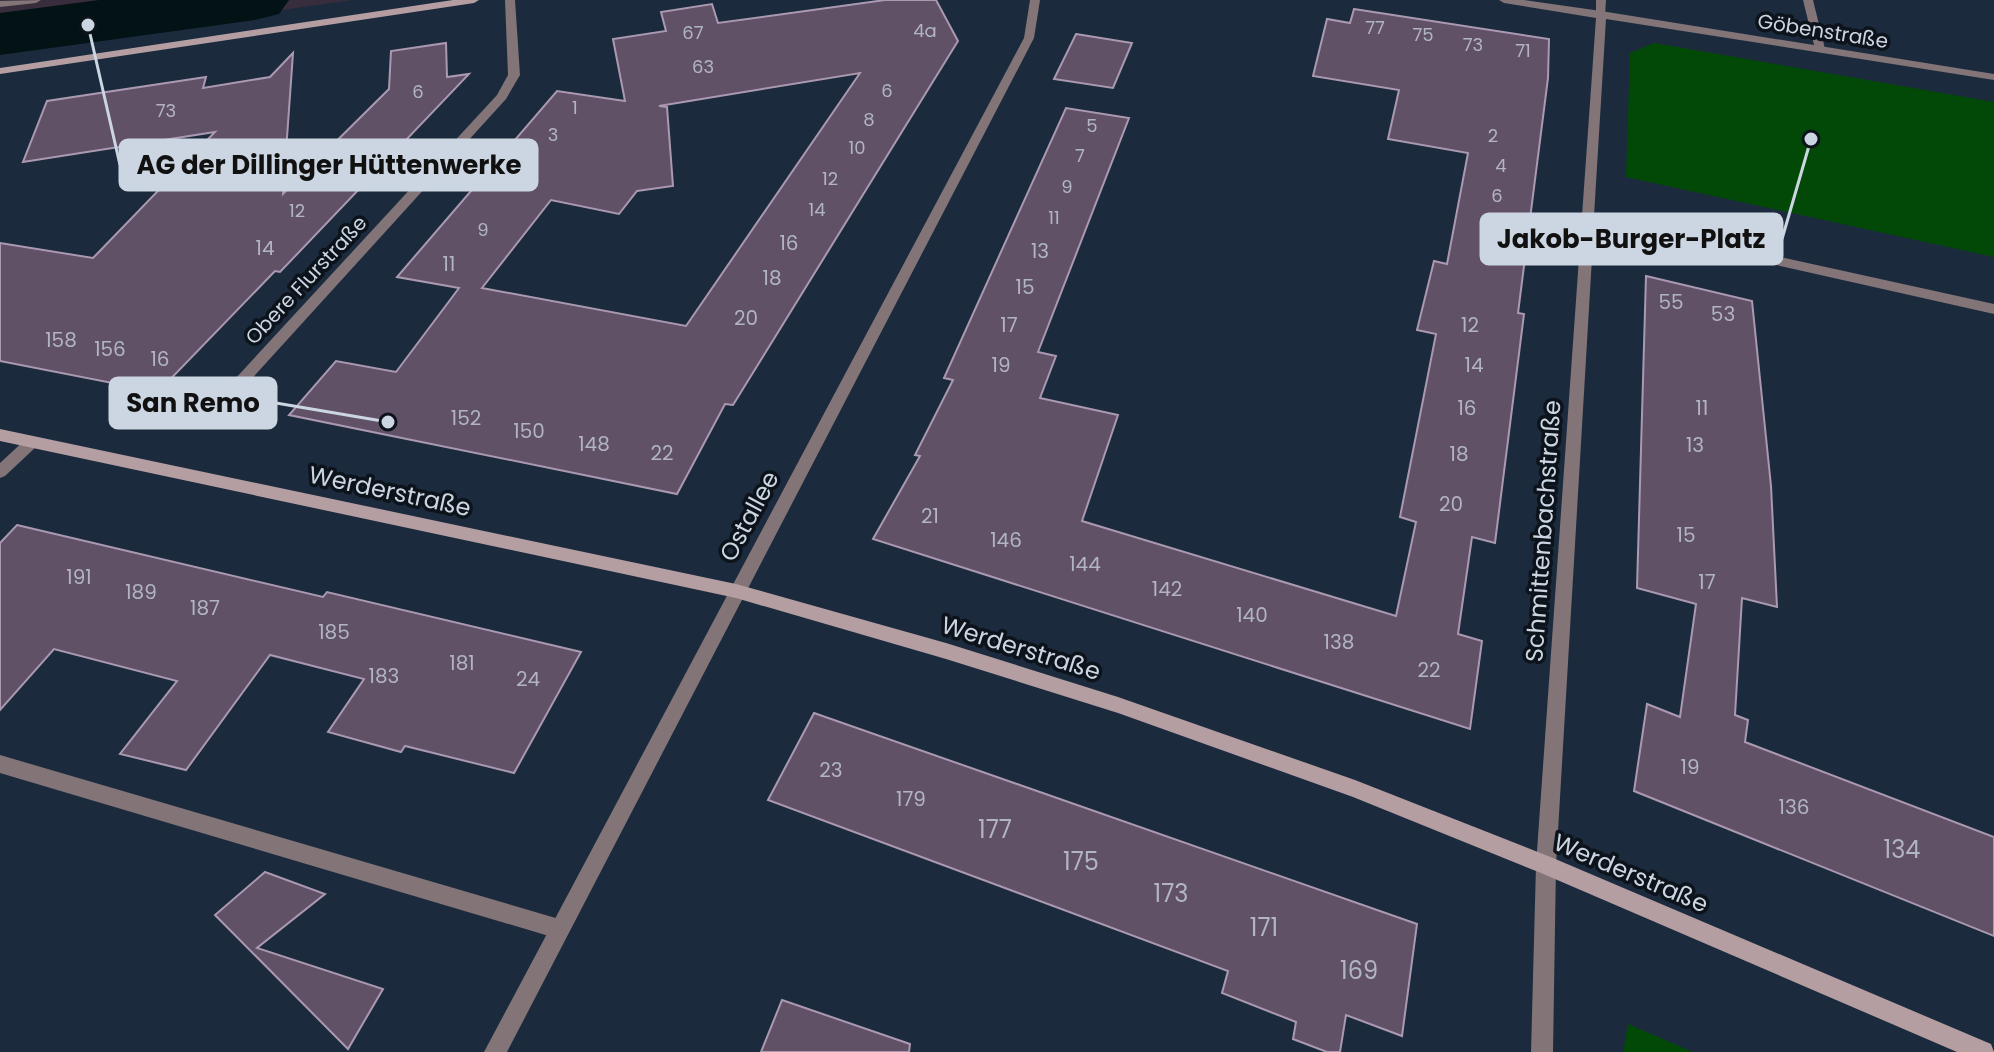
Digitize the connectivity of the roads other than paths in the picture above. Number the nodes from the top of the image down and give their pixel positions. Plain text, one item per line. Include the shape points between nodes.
1 (36, 0) edge
2 (474, 0) edge
3 (510, 0) edge
4 (1035, 0) edge
5 (1504, 0) edge
6 (1808, 0) edge
7 (0, 4) edge
8 (1601, 7) edge
9 (1820, 49) junction
10 (0, 71) edge
11 (1994, 77) edge
12 (1586, 218) junction
13 (1994, 309) edge
14 (203, 423) dead end
15 (0, 435) edge
16 (32, 442) junction
17 (0, 472) edge
18 (736, 591) junction
19 (0, 764) edge
20 (1546, 865) junction
21 (559, 929) junction
22 (495, 1052) edge
23 (1542, 1052) edge
24 (1983, 1052) edge

1 - 7 street
2 - 10 street
3 - 14 street, Obere Flurstraße via 514,75 502,97
4 - 18 street, Ostallee via 1029,38
5 - 8 street, Göbenstraße
6 - 9 street
8 - 9 street, Göbenstraße
8 - 12 street, Schmittenbachstraße
9 - 11 street, Göbenstraße
12 - 13 street
12 - 20 street, Schmittenbachstraße
15 - 16 street, Werderstraße
16 - 17 street
16 - 18 street, Werderstraße
18 - 20 street, Werderstraße via 1118,705 1355,789
18 - 21 street, Ostallee
19 - 21 street
20 - 23 street, Schmittenbachstraße
20 - 24 street, Werderstraße
21 - 22 street, Ostallee

